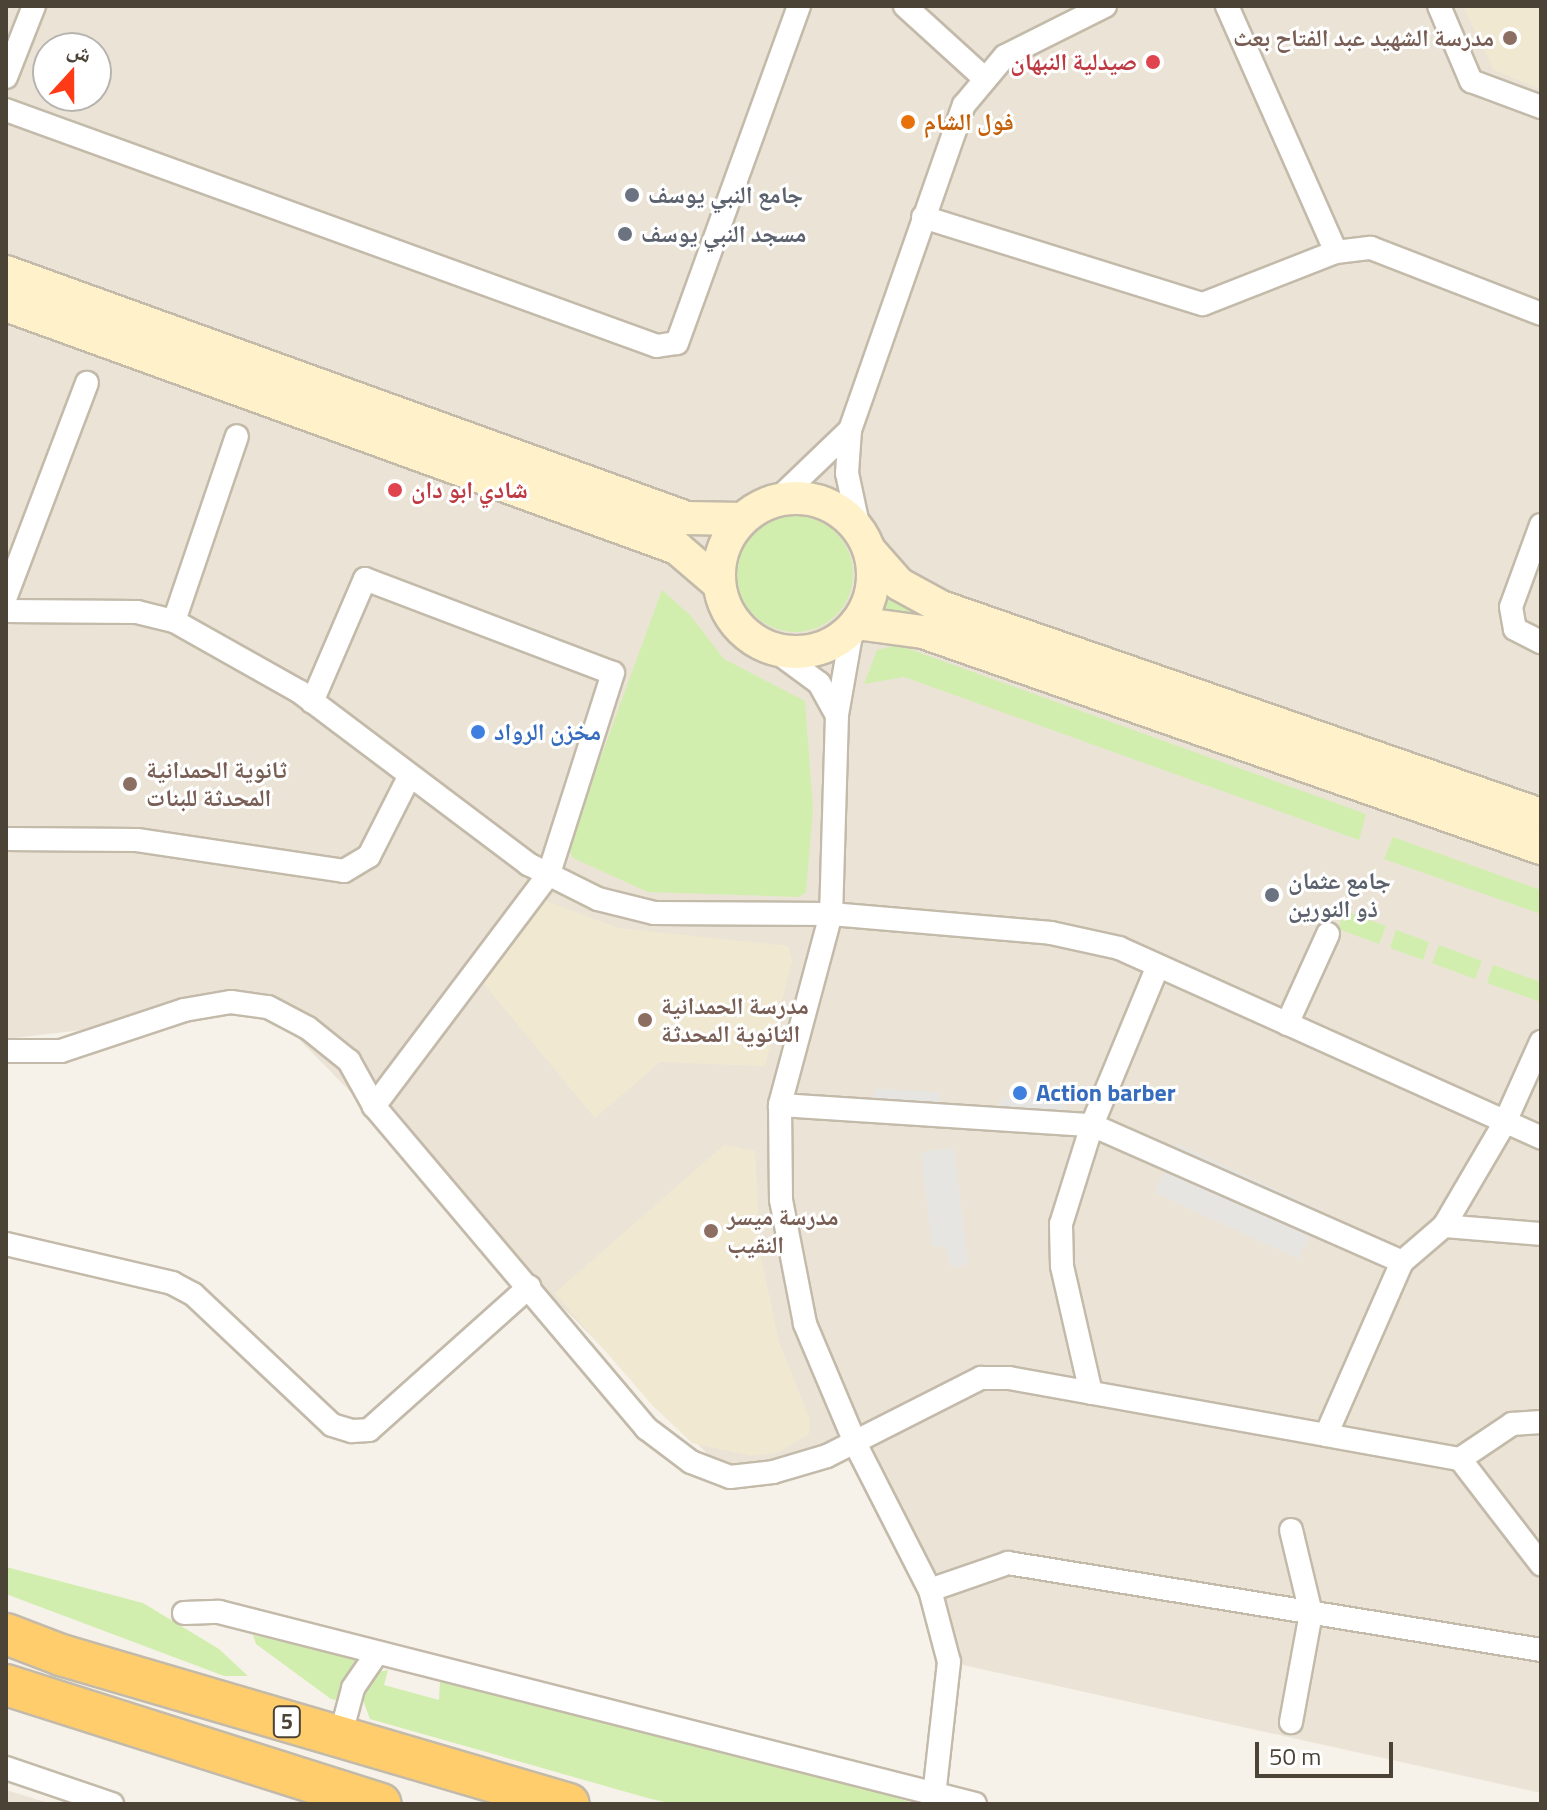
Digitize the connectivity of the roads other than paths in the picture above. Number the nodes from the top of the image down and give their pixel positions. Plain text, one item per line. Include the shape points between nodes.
1 (34, 6) edge
2 (799, 6) edge
3 (905, 6) edge
4 (1105, 6) edge
5 (1227, 6) edge
6 (1439, 6) edge
7 (6, 77) edge
8 (983, 77) junction
9 (1541, 107) edge
10 (6, 110) edge
11 (923, 217) junction
12 (1336, 252) junction
13 (6, 272) edge
14 (6, 305) edge
15 (1541, 314) edge
16 (87, 383) dead end
17 (850, 430) junction
18 (237, 436) dead end
19 (778, 499) junction
20 (742, 519) junction
21 (1541, 525) edge
22 (864, 540) junction
23 (719, 584) junction
24 (6, 596) edge
25 (6, 611) edge
26 (174, 621) junction
27 (854, 626) junction
28 (1541, 642) edge
29 (774, 650) junction
30 (312, 702) junction
31 (837, 715) junction
32 (409, 777) junction
33 (1521, 819) edge
34 (6, 839) edge
35 (1541, 848) edge
36 (549, 874) junction
37 (831, 914) junction
38 (1328, 934) dead end
39 (1158, 966) junction
40 (1287, 1024) junction
41 (1541, 1042) edge
42 (6, 1051) edge
43 (780, 1105) junction
44 (374, 1106) junction
45 (1505, 1122) junction
46 (1092, 1125) junction
47 (1541, 1138) edge
48 (1444, 1226) junction
49 (1541, 1234) edge
50 (6, 1244) edge
51 (1402, 1262) junction
52 (529, 1287) junction
53 (1091, 1393) junction
54 (1541, 1422) edge
55 (1326, 1435) junction
56 (856, 1445) junction
57 (1460, 1459) junction
58 (1291, 1530) dead end
59 (1541, 1564) edge
60 (930, 1590) junction
61 (184, 1613) dead end
62 (1311, 1613) junction
63 (6, 1634) edge
64 (1541, 1650) edge
65 (377, 1653) junction
66 (6, 1685) edge
67 (1291, 1722) dead end
68 (343, 1726) dead end
69 (6, 1768) edge
70 (933, 1799) edge
71 (112, 1804) edge
72 (381, 1804) edge
73 (569, 1804) edge
74 (975, 1804) edge

1 - 7 street
2 - 10 street via 677,343 657,346
3 - 8 street
4 - 8 street via 1018,47
5 - 12 street
6 - 9 street via 1471,81
8 - 11 street via 964,105
11 - 12 street via 1203,304
11 - 17 street
12 - 15 street via 1371,248
13 - 20 street via 687,518
14 - 23 street via 677,548
16 - 24 street
17 - 19 street
17 - 22 street via 847,473
18 - 26 street
19 - 20 street
19 - 22 street via 823,502
20 - 23 street via 728,538
21 - 28 street via 1511,607 1515,629
22 - 27 street via 872,588
22 - 33 street via 899,584 941,607
23 - 29 street via 736,625
25 - 26 street via 137,612
26 - 30 street via 233,650
27 - 29 street via 816,651
27 - 31 street
27 - 33 street via 923,632
29 - 31 street via 819,683
30 - 32 street
30 - 36 street via 365,579 613,673
31 - 37 street
32 - 34 street via 369,856 344,871 137,840
32 - 36 street
33 - 35 street
36 - 37 street via 598,899 654,913
36 - 44 street
37 - 39 street via 1051,933 1119,948
37 - 43 street
38 - 40 street
39 - 40 street
39 - 46 street
40 - 45 street
41 - 45 street
42 - 44 street via 61,1051 184,1010 231,1002 268,1007 308,1028 349,1061
43 - 46 street
43 - 56 street via 781,1200 805,1324
44 - 52 street
45 - 47 street
45 - 48 street
46 - 51 street
46 - 53 street via 1061,1224 1062,1266
48 - 49 street
48 - 51 street
50 - 52 street via 172,1283 193,1294 332,1425 352,1431 369,1430
51 - 55 street
52 - 56 street via 646,1428 691,1462 730,1477 759,1474
53 - 55 street
53 - 56 street via 981,1378
54 - 57 street via 1512,1424
55 - 57 street
56 - 60 street
57 - 59 street
58 - 62 street
60 - 62 street via 1008,1563
60 - 70 street via 949,1662
61 - 65 street via 219,1612
62 - 64 street
62 - 67 street
63 - 73 highway, 5 via 76,1660
65 - 68 street via 353,1688
65 - 70 street
66 - 72 highway, 5
69 - 71 street
70 - 74 street

